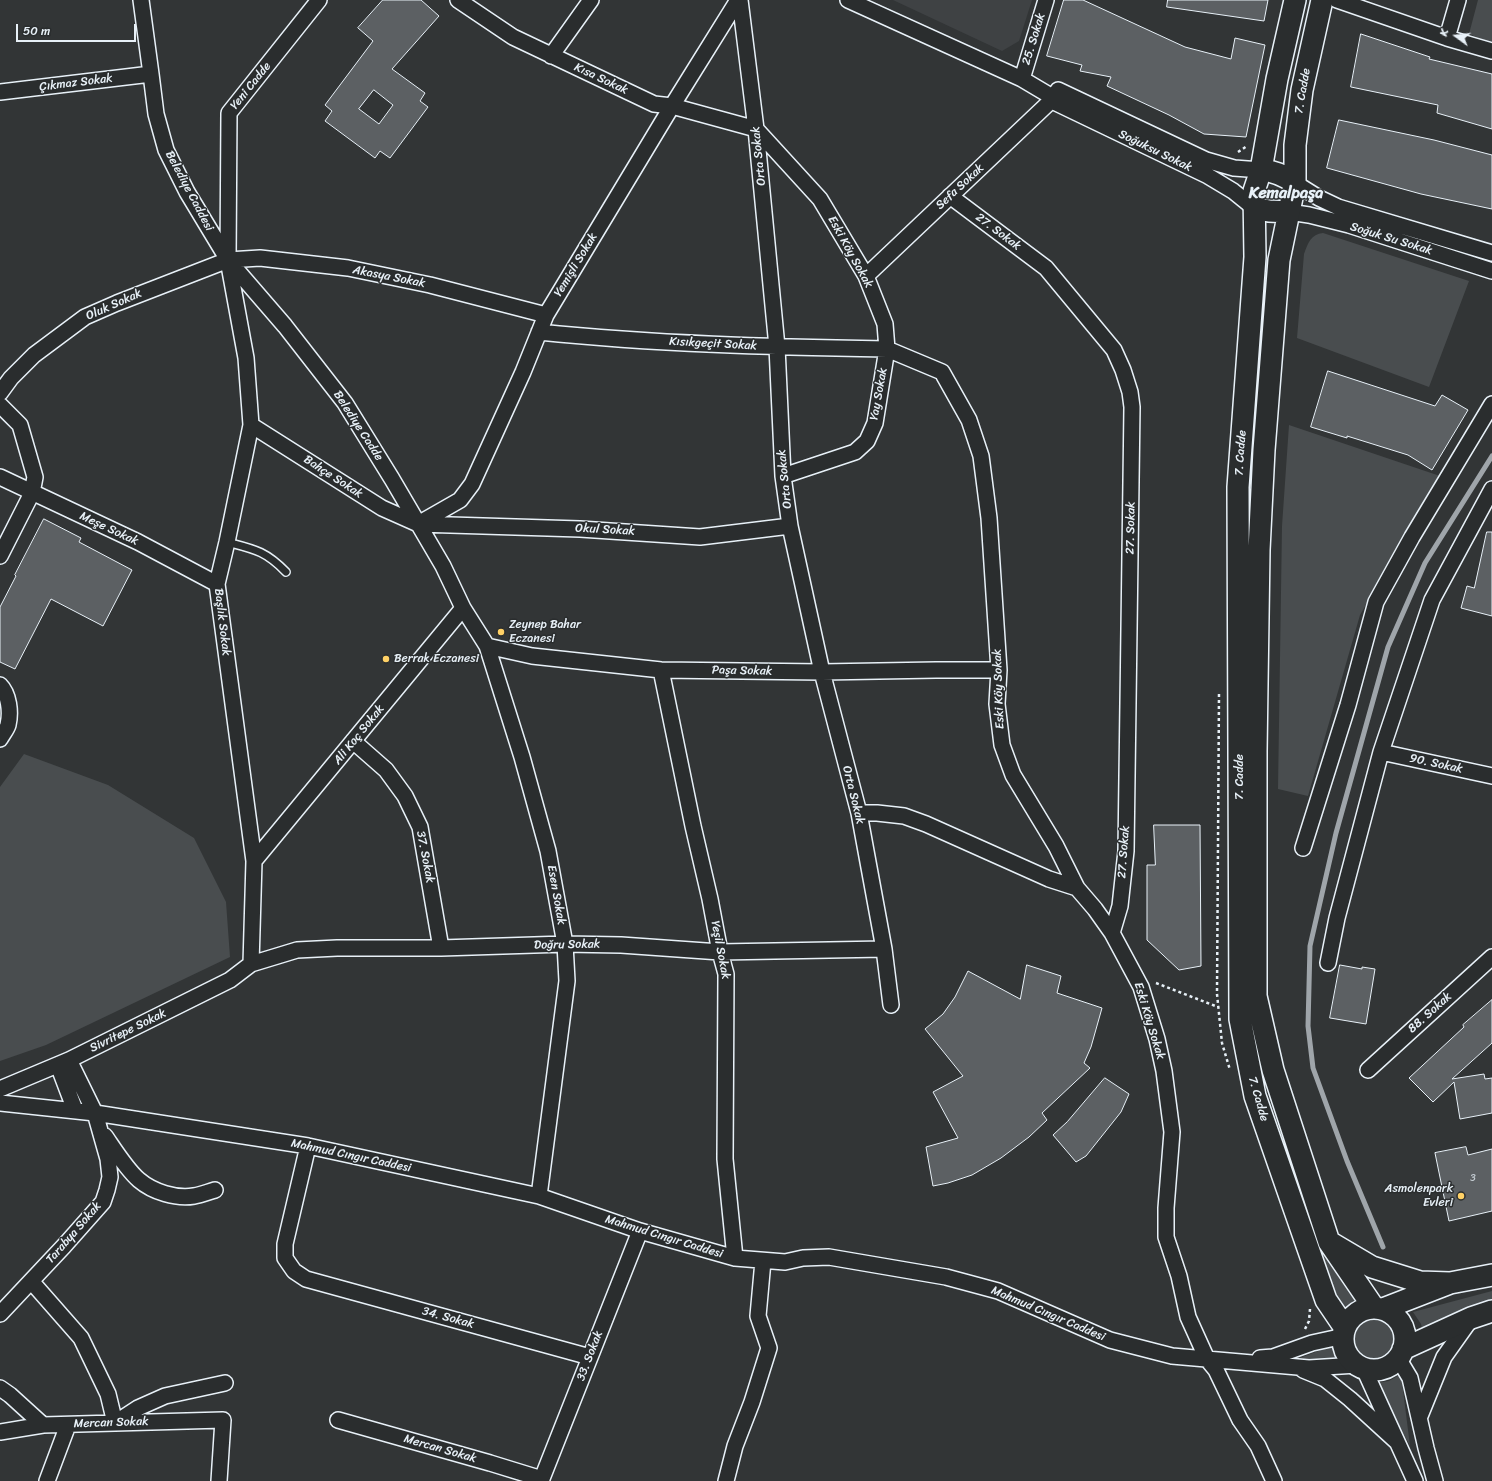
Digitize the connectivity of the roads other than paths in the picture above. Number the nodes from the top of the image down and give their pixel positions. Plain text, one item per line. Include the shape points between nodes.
1 (141, 0) edge
2 (319, 0) edge
3 (458, 0) edge
4 (591, 0) edge
5 (739, 0) edge
6 (848, 0) edge
7 (1046, 0) edge
8 (1296, 0) edge
9 (1322, 0) edge
10 (1337, 0) edge
11 (1458, 0) edge
12 (1448, 38) junction
13 (1492, 51) edge
14 (552, 56) junction
15 (152, 74) junction
16 (1022, 78) junction
17 (0, 92) edge
18 (1054, 98) junction
19 (672, 106) junction
20 (756, 129) junction
21 (1261, 170) junction
22 (1295, 183) junction
23 (950, 196) junction
24 (1254, 208) junction
25 (1289, 212) junction
26 (1492, 253) edge
27 (228, 260) junction
28 (1492, 271) edge
29 (866, 276) junction
30 (546, 315) junction
31 (539, 332) junction
32 (777, 348) junction
33 (887, 349) junction
34 (0, 393) edge
35 (1492, 404) edge
36 (0, 405) edge
37 (251, 425) junction
38 (783, 476) junction
39 (0, 477) edge
40 (1492, 488) edge
41 (32, 493) junction
42 (418, 524) junction
43 (790, 526) junction
44 (227, 542) junction
45 (0, 556) edge
46 (286, 572) dead end
47 (217, 584) junction
48 (463, 608) junction
49 (487, 646) junction
50 (661, 670) junction
51 (999, 670) junction
52 (822, 672) junction
53 (0, 685) edge
54 (0, 739) edge
55 (353, 741) junction
56 (1381, 752) junction
57 (1492, 776) edge
58 (859, 812) junction
59 (1303, 848) dead end
60 (254, 861) junction
61 (1077, 888) junction
62 (1112, 933) junction
63 (565, 944) junction
64 (441, 948) junction
65 (884, 949) junction
66 (720, 952) junction
67 (1492, 957) edge
68 (1328, 963) dead end
69 (251, 964) junction
70 (891, 1005) dead end
71 (64, 1062) junction
72 (1368, 1070) dead end
73 (0, 1089) edge
74 (0, 1103) edge
75 (75, 1110) junction
76 (97, 1120) junction
77 (308, 1146) junction
78 (215, 1190) dead end
79 (539, 1196) junction
80 (640, 1231) junction
81 (1329, 1242) junction
82 (735, 1258) junction
83 (763, 1261) junction
84 (1492, 1276) edge
85 (31, 1281) junction
86 (1450, 1283) junction
87 (1378, 1309) junction
88 (1492, 1311) edge
89 (0, 1314) edge
90 (1471, 1318) junction
91 (1345, 1332) junction
92 (1401, 1353) junction
93 (590, 1357) junction
94 (1207, 1359) junction
95 (1227, 1360) junction
96 (1295, 1367) junction
97 (1361, 1367) junction
98 (225, 1384) dead end
99 (0, 1388) edge
100 (1420, 1416) junction
101 (338, 1420) dead end
102 (115, 1423) junction
103 (44, 1425) junction
104 (68, 1425) junction
105 (0, 1432) edge
106 (1396, 1441) junction
107 (541, 1480) edge
108 (47, 1481) edge
109 (219, 1481) edge
110 (726, 1481) edge
111 (1274, 1481) edge
112 (1415, 1481) edge
113 (1435, 1481) edge

1 - 15 street, Belediye Caddesi
2 - 27 street, Yeni Cadde via 229,113
3 - 14 street, Kısa Sokak via 513,38
4 - 14 street
5 - 19 street, Yemişli Sokak
5 - 20 street, Orta Sokak
6 - 16 street, Soğuksu Sokak
7 - 16 street, 25. Sokak
8 - 21 main road via 1277,79
9 - 22 main road, 7. Cadde via 1302,90 1295,145
10 - 12 street
11 - 12 street
12 - 13 street
14 - 19 street, Kısa Sokak via 654,104
15 - 17 street, Çıkmaz Sokak
15 - 27 street, Belediye Caddesi via 156,114 166,150 187,192
16 - 18 street, Soğuksu Sokak
18 - 21 street, Soğuksu Sokak via 1058,90 1206,160 1234,168
18 - 23 street, Sefa Sokak
18 - 24 street, Soğuksu Sokak via 1054,102 1208,176
19 - 20 street, Kısa Sokak
19 - 30 street, Yemişli Sokak
20 - 29 street, Eski Köy Sokak via 820,199
20 - 32 street, Orta Sokak
21 - 22 main road via 1272,171
21 - 24 main road, 7. Cadde via 1254,191
22 - 25 main road, 7. Cadde
22 - 26 street, Soğuk Su Sokak via 1338,207
23 - 29 street, Sefa Sokak
23 - 62 street, 27. Sokak via 1046,268 1114,350 1130,392 1132,406 1126,851 1120,906
24 - 25 main road
24 - 91 main road, 7. Cadde via 1255,257 1238,487 1240,1020 1258,1104 1326,1300
25 - 28 street, Soğuk Su Sokak via 1349,225
25 - 81 main road, 7. Cadde via 1279,260 1259,550 1256,996 1272,1070
27 - 30 street, Akasya Sokak via 260,258 348,268 430,285
27 - 34 street, Oluk Sokak via 85,317 34,355
27 - 37 street, Başlık Sokak via 246,358
27 - 42 street, Belediye Cadde via 285,326 345,403
29 - 33 street, Eski Köy Sokak via 885,324
30 - 31 street, Yemişli Sokak
31 - 32 street, Kısıkgeçit Sokak via 608,339
31 - 42 street, Yemişli Sokak via 472,484 460,500
32 - 33 street, Kısıkgeçit Sokak
32 - 38 street, Orta Sokak
33 - 38 street, Yay Sokak via 875,423 867,441 855,452
33 - 51 street, Eski Köy Sokak via 942,372 969,420 981,456 989,518
35 - 59 street via 1376,602 1348,704
36 - 41 street via 20,424 35,477
37 - 42 street, Bahçe Sokak via 382,508
37 - 44 street, Başlık Sokak
38 - 43 street, Orta Sokak
39 - 41 street, Meşe Sokak
40 - 56 street via 1432,600
41 - 45 street
41 - 47 street, Meşe Sokak via 138,542
42 - 43 street, Okul Sokak via 580,529 700,537
42 - 48 street, Belediye Cadde via 443,566
43 - 52 street, Orta Sokak
44 - 46 lane via 255,549 274,560
44 - 47 street, Başlık Sokak
47 - 60 street, Başlık Sokak
48 - 49 street, Esen Sokak
48 - 55 street, Ali Koç Sokak
49 - 50 street, Paşa Sokak via 532,656
49 - 63 street, Esen Sokak via 548,851
50 - 52 street, Paşa Sokak
50 - 66 street, Yeşil Sokak
51 - 52 street, Paşa Sokak
51 - 61 street, Eski Köy Sokak via 997,704 1002,745 1013,775 1056,846
52 - 58 street, Orta Sokak
53 - 54 street via 5,690 9,705 8,725
55 - 60 street, Ali Koç Sokak
55 - 64 street, 37. Sokak via 386,770 405,796 420,827
56 - 57 street, 90. Sokak
56 - 68 street via 1337,918
58 - 61 street via 904,816 1049,880
58 - 65 street, Orta Sokak
60 - 69 street, Başlık Sokak
61 - 62 street, Eski Köy Sokak
62 - 94 street, Eski Köy Sokak via 1141,987 1157,1039 1172,1132 1166,1237 1179,1276 1188,1317
63 - 64 street, Doğru Sokak
63 - 66 street, Doğru Sokak
63 - 79 street, Esen Sokak via 567,981
64 - 69 street, Doğru Sokak via 297,950
65 - 66 street, Doğru Sokak
65 - 70 street, Orta Sokak
66 - 82 street, Yeşil Sokak via 726,974 725,1159
67 - 72 street, 88. Sokak
69 - 71 street, Sivritepe Sokak via 230,980
71 - 73 street, Sivritepe Sokak
71 - 75 street
71 - 76 street
74 - 75 street, Mahmud Cıngır Caddesi
75 - 76 street, Mahmud Cıngır Caddesi
76 - 77 street, Mahmud Cıngır Caddesi
76 - 78 street via 122,1160 139,1180 159,1192 176,1197 195,1196
76 - 85 street, Tarabya Sokak via 108,1159 110,1177 107,1190 102,1202
77 - 79 street, Mahmud Cıngır Caddesi
77 - 93 street, 34. Sokak via 285,1244 285,1258 294,1271 306,1279
79 - 80 street, Mahmud Cıngır Caddesi
80 - 82 street, Mahmud Cıngır Caddesi
80 - 93 street, 33. Sokak
81 - 86 main road via 1372,1267 1420,1282
81 - 87 main road, 7. Cadde
82 - 83 street, Mahmud Cıngır Caddesi
83 - 94 street, Mahmud Cıngır Caddesi via 785,1262 829,1257 946,1277 998,1291 1110,1340 1172,1356
83 - 110 street via 758,1316 769,1348 735,1446
84 - 86 main road
85 - 89 street, Tarabya Sokak
85 - 102 street via 81,1338 108,1394
86 - 87 main road
87 - 91 main road via 1365,1310 1357,1314 1350,1320
87 - 92 main road via 1390,1313 1401,1325 1404,1332
88 - 90 main road
90 - 92 main road
90 - 100 street via 1444,1357
91 - 95 street, Mahmud Cıngır Caddesi via 1273,1357
91 - 97 main road via 1346,1352
92 - 97 main road via 1394,1363 1383,1369 1370,1370
92 - 100 street
93 - 107 street, 33. Sokak
94 - 95 street, Mahmud Cıngır Caddesi
94 - 111 street, Eski Köy Sokak via 1216,1370 1240,1420 1258,1446
95 - 96 street, Mahmud Cıngır Caddesi
96 - 97 street, Mahmud Cıngır Caddesi
96 - 106 street via 1325,1379 1350,1398
97 - 106 street
98 - 102 street via 165,1396 138,1408
99 - 103 street
100 - 113 street
101 - 107 street, Mercan Sokak
102 - 104 street, Mercan Sokak
102 - 109 street, Mercan Sokak via 223,1420
103 - 104 street, Mercan Sokak
103 - 105 street, Mercan Sokak
104 - 108 street
106 - 112 street

